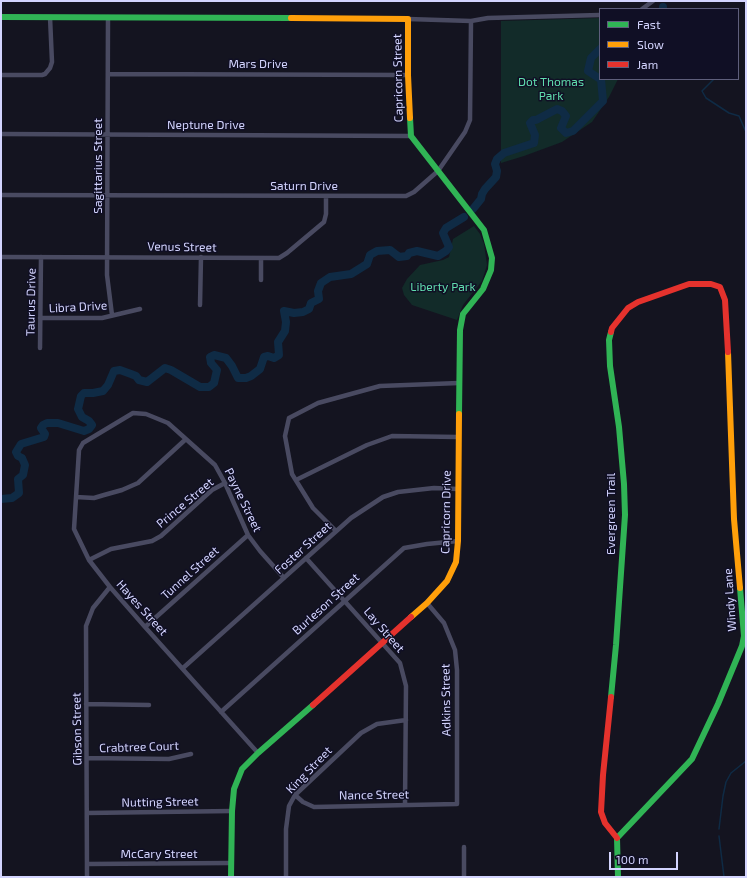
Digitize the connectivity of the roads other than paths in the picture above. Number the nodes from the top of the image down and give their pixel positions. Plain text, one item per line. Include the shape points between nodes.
1 (653, 1) edge
2 (643, 8) edge
3 (599, 15) edge
4 (1, 17) edge
5 (50, 17) junction
6 (108, 17) junction
7 (408, 19) junction
8 (471, 21) junction
9 (108, 74) junction
10 (1, 75) edge
11 (408, 75) junction
12 (1, 134) edge
13 (108, 134) junction
14 (411, 136) junction
15 (438, 171) junction
16 (455, 194) joint
17 (1, 195) edge
18 (108, 195) junction
19 (326, 196) junction
20 (1, 256) edge
21 (42, 256) junction
22 (107, 256) junction
23 (201, 257) junction
24 (261, 258) junction
25 (261, 280) dead end
26 (200, 305) dead end
27 (725, 306) joint
28 (140, 309) dead end
29 (112, 315) junction
30 (40, 318) junction
31 (40, 348) dead end
32 (459, 383) junction
33 (458, 438) junction
34 (186, 440) junction
35 (79, 450) joint
36 (296, 480) junction
37 (225, 483) junction
38 (458, 489) junction
39 (76, 497) junction
40 (336, 531) junction
41 (248, 534) junction
42 (458, 541) junction
43 (306, 558) junction
44 (89, 560) junction
45 (284, 578) junction
46 (110, 587) junction
47 (345, 600) junction
48 (427, 603) junction
49 (145, 627) junction
50 (383, 643) junction
51 (183, 668) junction
52 (86, 704) junction
53 (149, 705) dead end
54 (221, 712) junction
55 (406, 720) junction
56 (258, 752) junction
57 (191, 754) dead end
58 (87, 758) junction
59 (295, 795) junction
60 (457, 804) joint
61 (405, 805) junction
62 (232, 811) junction
63 (87, 813) junction
64 (617, 838) junction
65 (464, 847) dead end
66 (231, 863) junction
67 (87, 864) junction
68 (87, 877) edge
69 (231, 877) edge
70 (286, 877) edge
71 (464, 877) edge
72 (618, 877) edge

1 - 2 street
3 - 8 street via 488,18
4 - 5 street
5 - 6 street
5 - 10 street via 52,62 45,74
6 - 7 street
6 - 9 street, Sagittarius Street
7 - 8 street
7 - 11 street, Capricorn Street
8 - 15 street, Saturn Drive via 470,120 465,132
9 - 11 street, Mars Drive
9 - 13 street, Sagittarius Street
11 - 14 street, Capricorn Street
12 - 13 street, Neptune Drive
13 - 14 street, Neptune Drive
13 - 18 street, Sagittarius Street
14 - 15 street, Capricorn Street
15 - 16 street, Capricorn Street
15 - 19 street, Saturn Drive via 406,196
16 - 32 street, Capricorn Drive via 484,230 492,258 491,270 483,289 463,314 460,330
17 - 18 street, Saturn Drive
18 - 19 street, Saturn Drive
18 - 22 street, Sagittarius Street
19 - 24 street, Venus Street via 326,214 320,226 279,258
20 - 21 street, Venus Street
21 - 22 street, Venus Street
21 - 30 street, Taurus Drive
22 - 23 street, Venus Street
22 - 29 street, Sagittarius Street via 108,293
23 - 24 street, Venus Street
23 - 26 street
24 - 25 street
27 - 64 street, Windy Lane via 734,519 744,614 742,646 692,759
27 - 64 street, Evergreen Trail via 724,294 720,287 705,283 689,284 628,308 612,328 609,340 625,515 601,812 605,824
28 - 29 street, Libra Drive
29 - 30 street, Libra Drive via 102,318
30 - 31 street, Taurus Drive
32 - 33 street, Capricorn Drive
32 - 36 street via 380,386 318,403 289,418 285,436 292,474
33 - 36 street via 392,436 367,445
33 - 38 street, Capricorn Drive
34 - 35 street, Payne Street via 168,424 146,414 133,413 83,444
34 - 37 street, Payne Street via 215,465
34 - 39 street via 138,483 94,498
35 - 39 street, Hayes Street
36 - 40 street via 313,508
37 - 41 street, Payne Street
37 - 44 street, Prince Street via 212,490 161,536 152,541 112,549
38 - 40 street, Foster Street via 434,488 398,492 383,497
38 - 42 street, Capricorn Drive
39 - 44 street, Hayes Street via 74,529
40 - 43 street, Foster Street
41 - 45 street, Payne Street
41 - 49 street, Tunnel Street
42 - 47 street, Burleson Street via 404,548
42 - 48 street, Capricorn Drive via 456,562 447,582
43 - 45 street, Foster Street
43 - 47 street, Lay Street
44 - 46 street, Hayes Street
45 - 51 street, Foster Street
46 - 49 street, Hayes Street
46 - 52 street, Gibson Street via 93,608 86,626
47 - 50 street, Lay Street
47 - 54 street, Burleson Street
48 - 50 street, Capricorn Drive
48 - 60 street, Adkins Street via 444,623 455,650
49 - 51 street, Hayes Street
50 - 55 street, Lay Street via 400,663 406,686
50 - 56 street, Capricorn Drive
51 - 54 street, Hayes Street
52 - 53 street
52 - 58 street, Gibson Street
54 - 56 street, Hayes Street
55 - 59 street, King Street via 377,724 361,733
55 - 61 street, Lay Street
56 - 62 street, Capricorn Drive via 242,769 234,788
57 - 58 street, Crabtree Court via 169,759
58 - 63 street, Gibson Street
59 - 61 street, Nance Street via 314,807
59 - 70 street, King Street via 289,806 286,829
60 - 61 street, Nance Street
62 - 63 street, Nutting Street
62 - 66 street, Capricorn Drive
63 - 67 street, Gibson Street
64 - 72 street
65 - 71 street
66 - 67 street, McCary Street
66 - 69 street, Capricorn Drive
67 - 68 street, Gibson Street

